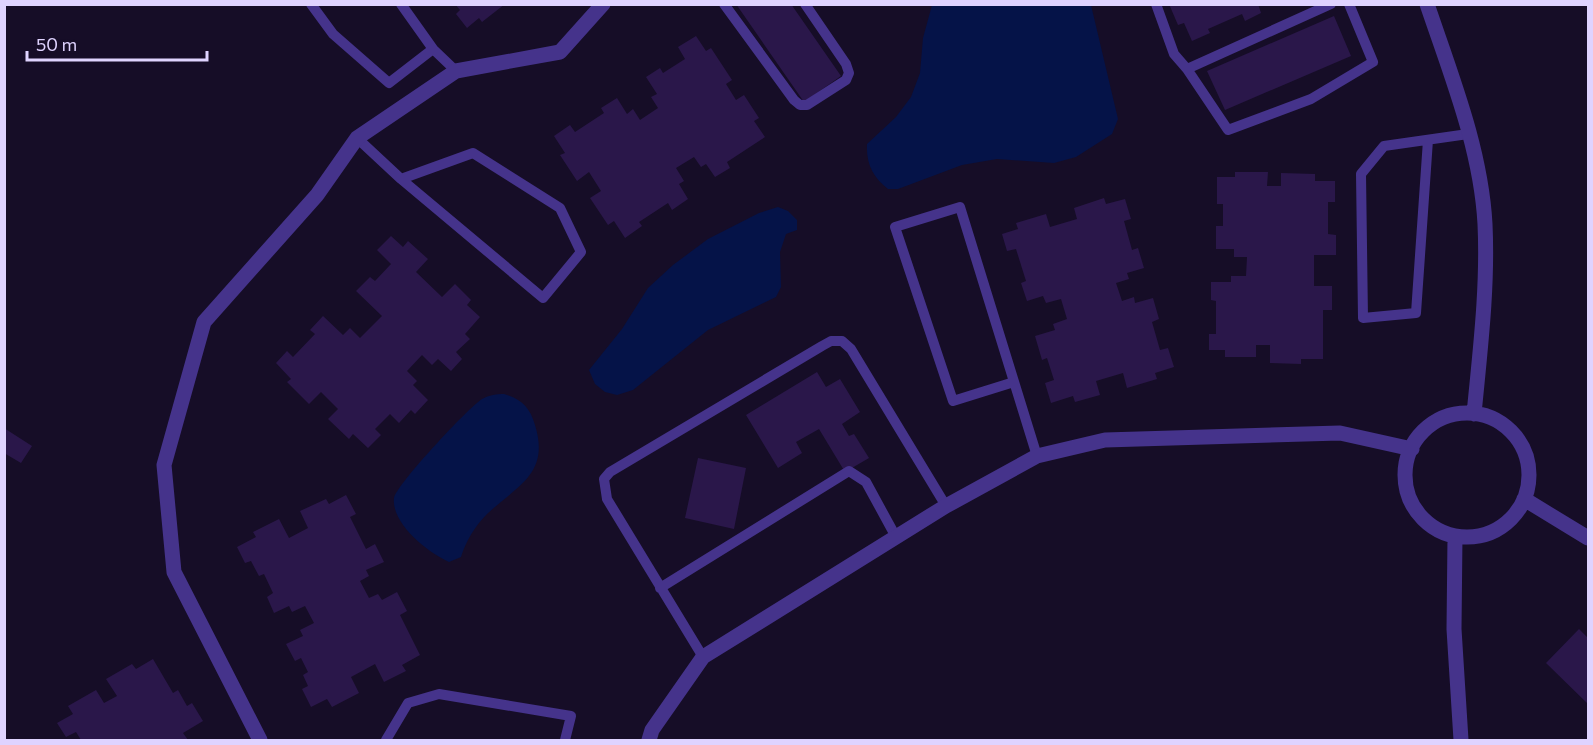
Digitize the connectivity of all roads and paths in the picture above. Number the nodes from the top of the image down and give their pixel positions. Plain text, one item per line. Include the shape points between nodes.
1 (311, 4) edge
2 (402, 4) edge
3 (603, 4) edge
4 (724, 4) edge
5 (805, 4) edge
6 (1156, 4) edge
7 (1331, 4) edge
8 (1349, 4) edge
9 (1427, 4) edge
10 (433, 49) junction
11 (1187, 69) junction
12 (456, 71) junction
13 (1468, 134) junction
14 (357, 138) junction
15 (1428, 140) junction
16 (401, 179) junction
17 (1014, 382) junction
18 (1474, 414) junction
19 (1412, 448) junction
20 (1037, 456) junction
21 (1524, 500) junction
22 (946, 506) junction
23 (1455, 536) junction
24 (896, 537) junction
25 (1588, 538) edge
26 (660, 588) junction
27 (703, 657) junction
28 (260, 741) edge
29 (386, 741) edge
30 (565, 741) edge
31 (649, 741) edge
32 (1461, 741) edge

1 - 10 lane via 333,34 389,83
2 - 10 lane
3 - 12 street via 560,52
4 - 5 lane via 794,100 807,105 846,80 849,73
6 - 11 lane via 1174,54
7 - 11 lane
8 - 11 lane via 1373,62 1311,99 1228,130
9 - 13 street
10 - 12 lane
12 - 14 street
13 - 15 lane
13 - 18 street via 1485,222 1486,297
14 - 16 lane
14 - 28 street via 317,195 204,322 164,465 174,572
15 - 15 lane via 1384,146 1362,174 1363,318 1416,312
16 - 16 lane via 543,298 581,252 560,208 473,153
17 - 17 lane via 960,207 895,227 953,401
17 - 20 lane
18 - 19 street via 1461,413 1434,421
18 - 21 street via 1489,416 1512,432 1527,456 1529,484
19 - 20 street via 1340,433 1105,440
19 - 23 street via 1405,467 1408,495 1422,519
20 - 22 street
21 - 23 street via 1520,510 1499,529 1473,538
21 - 25 street
22 - 24 street
22 - 26 lane via 851,349 842,341 831,341 604,479 607,499
23 - 32 street via 1454,629
24 - 26 lane via 866,482 849,471
24 - 27 street
26 - 27 lane
27 - 31 street via 651,730
29 - 30 lane via 408,703 439,694 571,716

